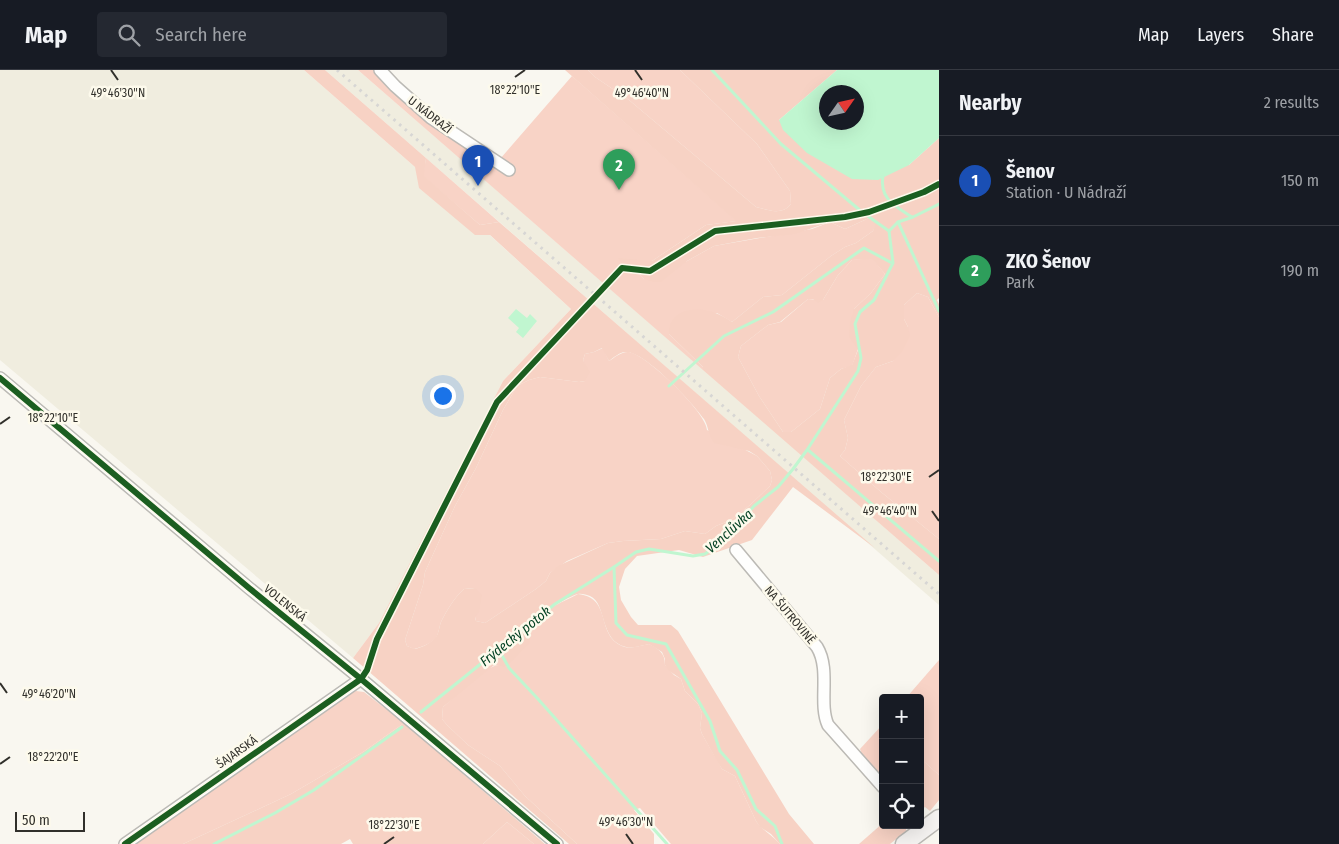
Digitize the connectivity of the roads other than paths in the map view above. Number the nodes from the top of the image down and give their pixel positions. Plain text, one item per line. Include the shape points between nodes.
1 (380, 70) edge
2 (509, 170) dead end
3 (0, 378) edge
4 (736, 550) dead end
5 (361, 679) junction
6 (880, 784) edge
7 (939, 818) edge
8 (924, 825) edge
9 (916, 829) edge
10 (125, 844) edge
11 (556, 844) edge
12 (904, 844) edge

1 - 2 street, U NÁDRAŽÍ via 431,118
3 - 5 street, VOLENSKÁ
4 - 6 street, NA ŠUTROVINĚ via 817,647 822,659 828,725
5 - 10 street, ŠAJARSKÁ
5 - 11 street, VOLENSKÁ
7 - 8 main road
9 - 12 main road

